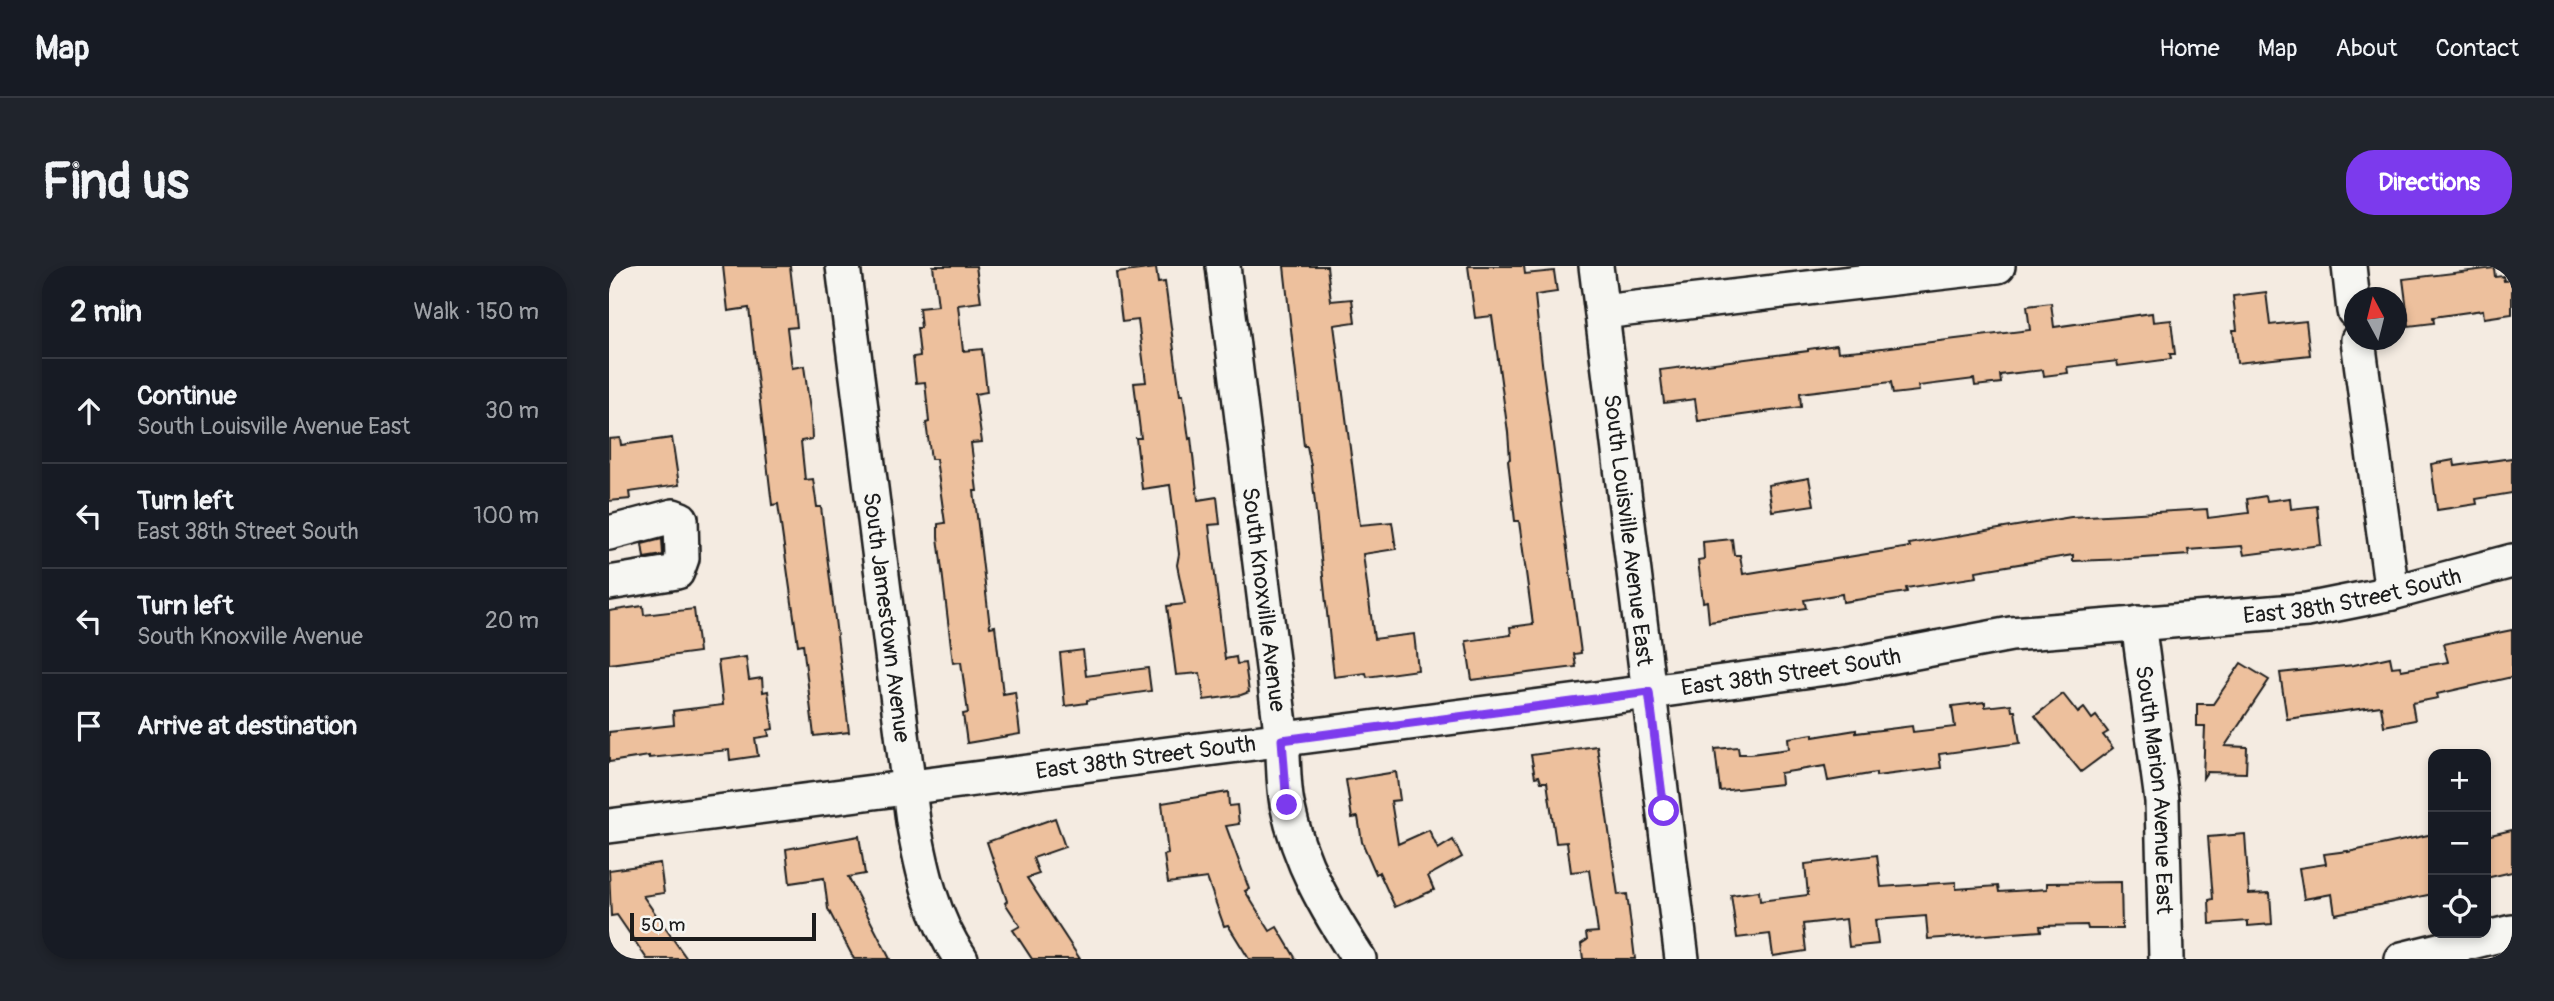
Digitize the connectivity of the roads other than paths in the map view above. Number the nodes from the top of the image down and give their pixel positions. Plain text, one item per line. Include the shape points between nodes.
1 (843, 266) edge
2 (1223, 266) edge
3 (1596, 266) edge
4 (1998, 266) edge
5 (2349, 266) edge
6 (2351, 287) edge
7 (1602, 312) junction
8 (2359, 350) edge
9 (609, 533) edge
10 (2512, 561) edge
11 (609, 583) edge
12 (2392, 593) junction
13 (2138, 623) junction
14 (1649, 692) junction
15 (1282, 740) junction
16 (908, 788) junction
17 (609, 826) edge
18 (2512, 932) edge
19 (961, 959) edge
20 (1359, 959) edge
21 (1682, 959) edge
22 (2166, 959) edge
23 (2402, 959) edge

1 - 16 street, South Jamestown Avenue
2 - 15 street, South Knoxville Avenue
3 - 7 street, South Louisville Avenue East
4 - 7 street
5 - 6 street
7 - 14 street, South Louisville Avenue East
8 - 12 street
9 - 11 street via 673,516 681,519 683,558 677,572
10 - 12 street, East 38th Street South
12 - 13 street, East 38th Street South via 2297,612
13 - 14 street, East 38th Street South via 2011,634 1841,666
13 - 22 street, South Marion Avenue East via 2162,801
14 - 15 street, East 38th Street South
14 - 21 street, South Louisville Avenue East
15 - 16 street, East 38th Street South
15 - 20 street, South Knoxville Avenue via 1286,795 1299,850 1327,910
16 - 17 street, East 38th Street South
16 - 19 street, South Jamestown Avenue via 931,902
18 - 23 street

